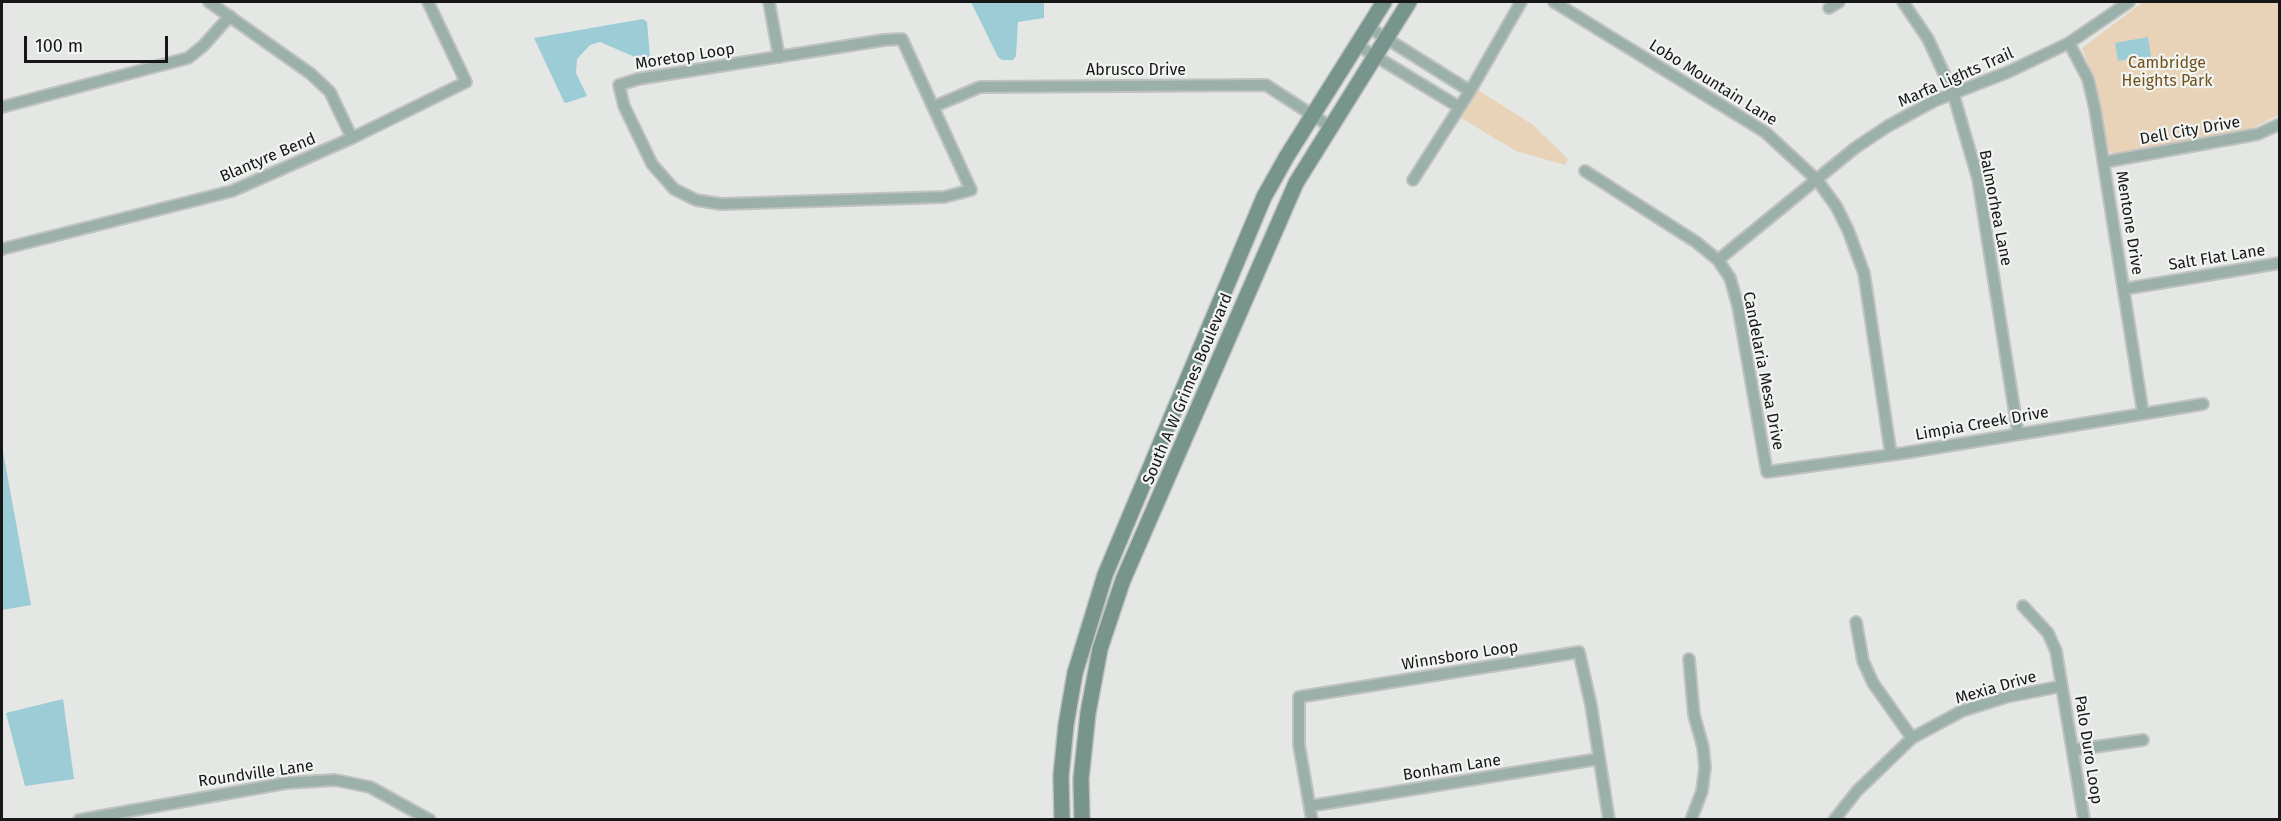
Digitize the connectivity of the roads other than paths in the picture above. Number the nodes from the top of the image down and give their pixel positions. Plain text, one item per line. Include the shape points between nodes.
1 (210, 2) edge
2 (428, 2) edge
3 (769, 2) edge
4 (1384, 2) edge
5 (1409, 2) edge
6 (1521, 2) edge
7 (1554, 2) edge
8 (1904, 2) edge
9 (2129, 2) edge
10 (230, 16) junction
11 (1368, 27) junction
12 (1386, 38) junction
13 (2069, 43) junction
14 (1357, 45) junction
15 (779, 57) junction
16 (1375, 57) junction
17 (1470, 91) junction
18 (1953, 93) junction
19 (2, 107) edge
20 (933, 107) junction
21 (1459, 107) junction
22 (1312, 116) junction
23 (2280, 124) edge
24 (1330, 127) junction
25 (352, 138) junction
26 (2104, 162) junction
27 (1585, 171) dead end
28 (1413, 180) dead end
29 (1817, 180) junction
30 (1247, 236) junction
31 (2, 249) edge
32 (1718, 260) junction
33 (2280, 263) edge
34 (1257, 276) junction
35 (2124, 289) junction
36 (2202, 404) dead end
37 (2143, 413) junction
38 (2018, 433) junction
39 (1891, 455) junction
40 (1767, 472) joint
41 (1132, 510) junction
42 (1151, 518) junction
43 (2023, 606) dead end
44 (1856, 622) dead end
45 (1083, 645) junction
46 (1100, 649) junction
47 (1689, 659) dead end
48 (2062, 686) junction
49 (1912, 738) junction
50 (2143, 740) dead end
51 (2073, 750) junction
52 (1598, 759) junction
53 (1310, 806) junction
54 (80, 819) edge
55 (430, 819) edge
56 (1062, 819) edge
57 (1082, 819) edge
58 (1312, 819) edge
59 (1609, 819) edge
60 (1691, 819) edge
61 (1834, 819) edge
62 (2082, 819) edge

1 - 10 street
2 - 25 street, Blantyre Bend via 466,82
3 - 15 street
4 - 11 main road, South A W Grimes Boulevard
5 - 12 main road, South A W Grimes Boulevard
6 - 17 street
7 - 29 street, Lobo Mountain Lane via 1765,132
8 - 18 street, Balmorhea Lane via 1928,39
9 - 13 street, Marfa Lights Trail
10 - 19 street via 188,58
10 - 25 street via 330,92
11 - 12 street
11 - 14 main road, South A W Grimes Boulevard
12 - 16 main road, South A W Grimes Boulevard
12 - 17 street
13 - 18 street, Marfa Lights Trail
13 - 26 street, Mentone Drive via 2088,79
14 - 16 street
14 - 22 main road, South A W Grimes Boulevard
15 - 20 street, Moretop Loop via 902,39
15 - 20 street, Moretop Loop via 619,85 624,106 652,164 674,189 696,200 721,204 944,197 971,190
16 - 21 street
16 - 24 main road, South A W Grimes Boulevard
17 - 21 street
18 - 29 street, Marfa Lights Trail via 1887,126
18 - 38 street, Balmorhea Lane via 1978,179
20 - 22 street, Abrusco Drive via 980,87 1266,85
21 - 28 street
22 - 24 street, Abrusco Drive
22 - 30 main road, South A W Grimes Boulevard via 1264,197
23 - 26 street, Dell City Drive via 2258,134
24 - 34 main road, South A W Grimes Boulevard via 1296,183
25 - 31 street, Blantyre Bend via 232,191
26 - 35 street, Mentone Drive
27 - 32 street, Candelaria Mesa Drive
29 - 32 street, Marfa Lights Trail
29 - 39 street, Lobo Mountain Lane via 1840,214 1864,273
30 - 34 main road via 1256,256
30 - 41 main road, South A W Grimes Boulevard
32 - 40 street, Candelaria Mesa Drive via 1730,278 1738,306
33 - 35 street, Salt Flat Lane
34 - 42 main road, South A W Grimes Boulevard
35 - 37 street, Mentone Drive
36 - 37 street, Limpia Creek Drive
37 - 38 street, Limpia Creek Drive
38 - 39 street, Limpia Creek Drive
39 - 40 street, Limpia Creek Drive
41 - 42 main road
41 - 45 main road, South A W Grimes Boulevard via 1105,575
42 - 46 main road, South A W Grimes Boulevard via 1123,580
43 - 48 street, Palo Duro Loop via 2048,633 2056,651
44 - 49 street via 1863,661 1873,683
45 - 46 main road
45 - 56 main road, South A W Grimes Boulevard via 1066,725
46 - 57 main road, South A W Grimes Boulevard via 1081,779
47 - 60 street via 1694,715 1705,767 1702,791
48 - 49 street, Mexia Drive via 1962,711
48 - 51 street, Palo Duro Loop
49 - 61 street, Mexia Drive
50 - 51 street
51 - 62 street, Palo Duro Loop
52 - 53 street, Bonham Lane
52 - 53 street, Winnsboro Loop via 1580,652 1299,697 1299,745
52 - 59 street, Winnsboro Loop
53 - 58 street, Winnsboro Loop
54 - 55 street, Roundville Lane via 286,783 335,780 370,787

